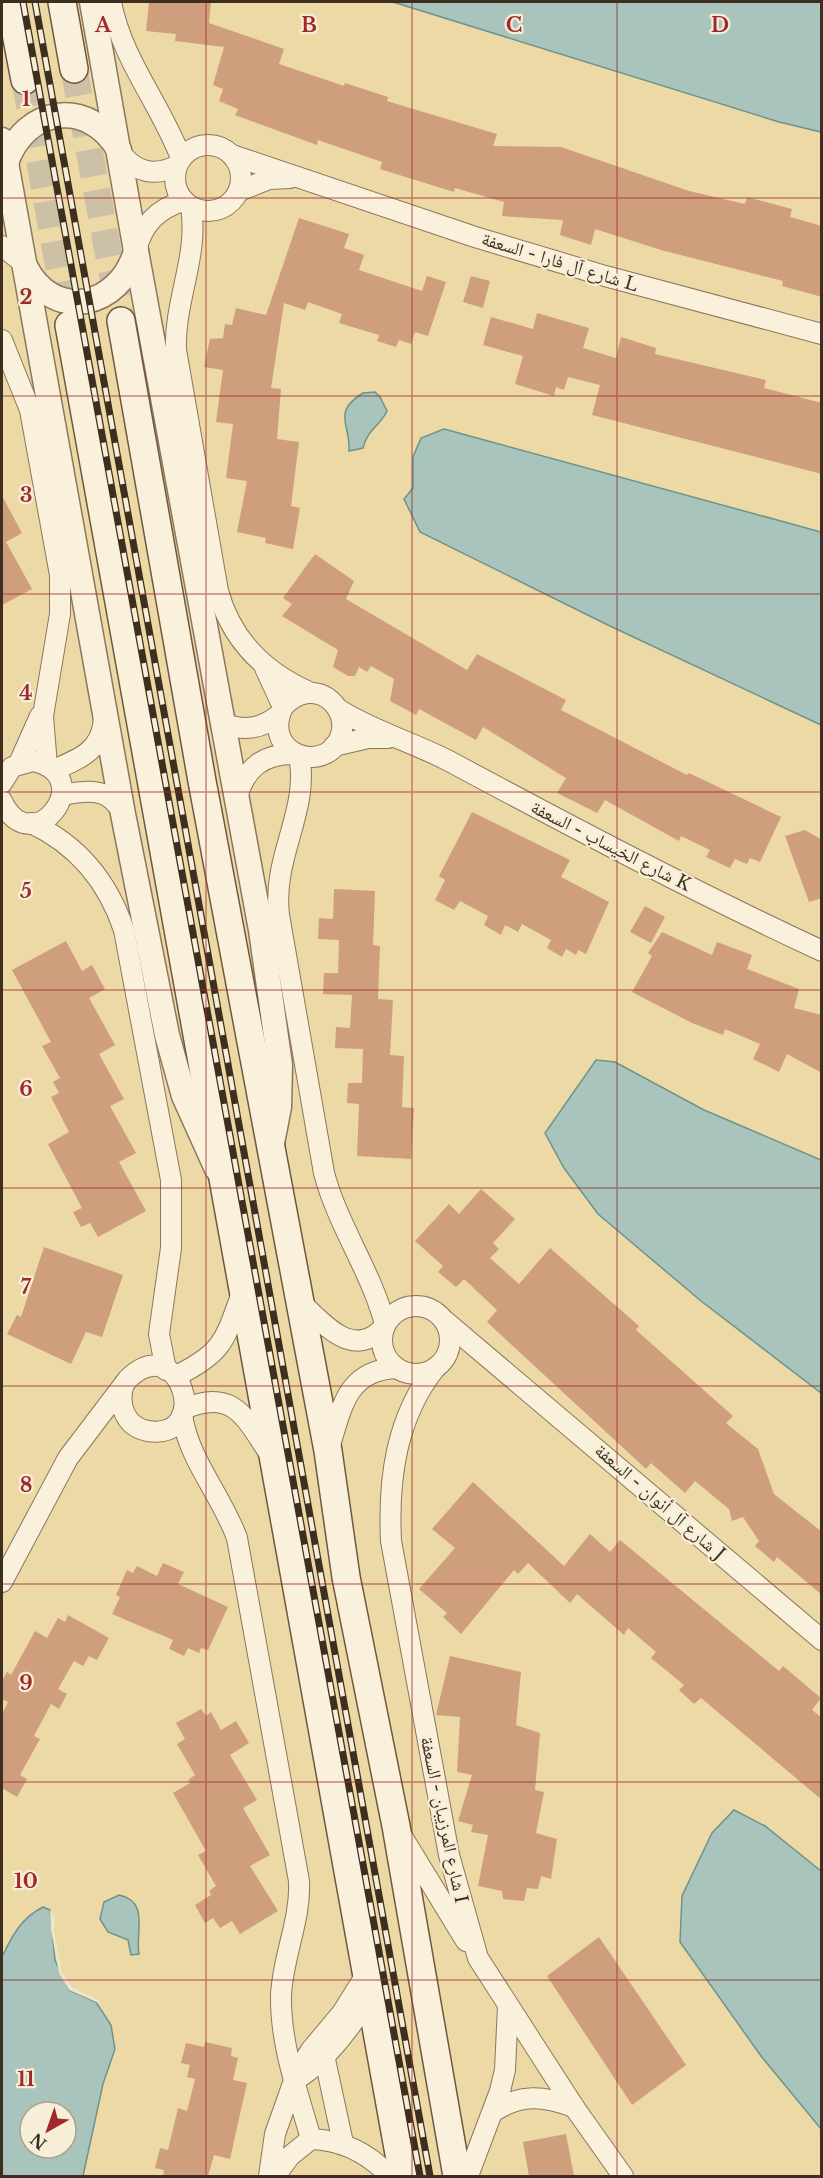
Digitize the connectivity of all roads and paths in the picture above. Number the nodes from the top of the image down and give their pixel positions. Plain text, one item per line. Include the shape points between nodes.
1 (10, 2) edge
2 (62, 2) edge
3 (92, 2) edge
4 (111, 2) edge
5 (74, 69) tunnel mouth
6 (24, 80) tunnel mouth
7 (155, 107) junction
8 (2, 140) edge
9 (206, 144) junction
10 (121, 153) junction
11 (232, 155) junction
12 (178, 162) junction
13 (4, 172) edge
14 (302, 179) junction
15 (239, 191) junction
16 (187, 204) junction
17 (219, 210) junction
18 (2, 246) edge
19 (135, 251) junction
20 (191, 255) junction
21 (22, 262) junction
22 (121, 321) tunnel mouth
23 (69, 325) tunnel mouth
24 (822, 334) edge
25 (2, 340) edge
26 (262, 663) junction
27 (309, 692) junction
28 (104, 697) junction
29 (45, 699) junction
30 (338, 708) junction
31 (281, 711) junction
32 (224, 724) junction
33 (402, 740) junction
34 (333, 748) junction
35 (298, 755) junction
36 (19, 763) junction
37 (50, 768) junction
38 (2, 782) edge
39 (237, 798) junction
40 (60, 801) junction
41 (299, 802) junction
42 (3, 807) edge
43 (123, 814) junction
44 (31, 823) junction
45 (86, 862) junction
46 (822, 951) edge
47 (271, 1148) junction
48 (223, 1181) junction
49 (365, 1266) junction
50 (243, 1290) junction
51 (300, 1302) junction
52 (415, 1305) junction
53 (445, 1321) junction
54 (160, 1322) junction
55 (384, 1326) junction
56 (440, 1364) junction
57 (497, 1366) junction
58 (399, 1369) junction
59 (171, 1373) junction
60 (128, 1379) junction
61 (183, 1412) junction
62 (130, 1422) junction
63 (404, 1422) junction
64 (152, 1431) junction
65 (83, 1438) junction
66 (328, 1451) junction
67 (273, 1460) junction
68 (205, 1477) junction
69 (2, 1582) edge
70 (822, 1640) edge
71 (396, 1826) junction
72 (478, 1958) junction
73 (369, 1985) junction
74 (508, 2005) junction
75 (324, 2055) junction
76 (295, 2080) junction
77 (574, 2107) junction
78 (493, 2112) junction
79 (311, 2139) junction
80 (343, 2143) junction
81 (269, 2176) edge
82 (275, 2176) edge
83 (390, 2176) edge
84 (403, 2176) edge
85 (457, 2176) edge
86 (468, 2176) edge
87 (623, 2176) edge

1 - 6 main road
2 - 5 main road
3 - 10 street
4 - 7 street via 126,51
7 - 9 street
7 - 12 street
8 - 13 street
9 - 11 street
9 - 12 street via 188,151
10 - 12 street via 145,171 167,170
10 - 13 street via 102,128 82,118 59,115 30,126 11,149
10 - 19 street
11 - 14 street, شارع آل فارا - السعفة L
11 - 15 street via 241,172
12 - 16 street via 175,184
13 - 21 street
14 - 15 street, شارع آل فارا - السعفة L via 269,179
14 - 24 street, شارع آل فارا - السعفة L via 583,269
15 - 17 street
16 - 17 street via 200,211
16 - 19 street via 171,204 151,219
16 - 20 street via 194,231
17 - 20 street
18 - 21 street
19 - 21 street via 131,266 118,285 83,302 52,296 39,287
19 - 32 street
20 - 26 street via 176,324 183,391 222,607 237,636
21 - 28 street
22 - 47 main road
23 - 48 main road
25 - 29 street via 30,410 60,575 60,614
26 - 27 street
26 - 31 street
27 - 30 street via 325,696
27 - 31 street via 298,694
28 - 37 street via 104,723 98,742 84,756
28 - 43 street
29 - 36 street
29 - 37 street via 43,732
30 - 33 street, شارع الخيساب - السعفة K via 369,727
30 - 34 street via 342,728
31 - 32 street via 258,727
31 - 35 street via 277,724 282,742
32 - 39 street
33 - 34 street, شارع الخيساب - السعفة K via 368,738
33 - 46 street, شارع الخيساب - السعفة K
34 - 35 street via 316,757
34 - 41 street
35 - 39 street via 273,755 262,760 245,776
35 - 41 street via 302,779
36 - 37 street via 33,761
36 - 38 street
37 - 40 street via 62,786
39 - 47 street via 279,1044 280,1086
40 - 43 street via 86,791 101,793 115,801
40 - 44 street via 47,819
40 - 45 street via 70,835
41 - 49 street via 278,875 279,915 324,1173 339,1217
42 - 44 street via 21,822
43 - 48 street via 175,1066 195,1125
44 - 45 street via 61,839
45 - 54 street via 113,901 124,930 171,1180 171,1248
47 - 51 main road
48 - 50 main road
49 - 52 street via 387,1290
49 - 55 street
50 - 59 street via 217,1350 200,1364
50 - 67 main road
51 - 55 street via 345,1339 366,1340
51 - 66 main road
52 - 53 street via 437,1313
52 - 55 street via 397,1311
53 - 56 street via 450,1341
53 - 57 street, شارع آل أنوان - السعفة J
54 - 59 street via 160,1346
54 - 60 street
55 - 58 street via 382,1346 390,1362
56 - 57 street, شارع آل أنوان - السعفة J via 470,1359
56 - 58 street via 419,1374
56 - 63 street, شارع المرزيبان - السعفة I via 421,1388
57 - 70 street, شارع آل أنوان - السعفة J
58 - 63 street, شارع المرزيبان - السعفة I via 406,1390
58 - 66 street via 374,1371 354,1384
59 - 60 street via 149,1367
59 - 61 street via 185,1391
60 - 62 street via 122,1408
60 - 65 street
61 - 64 street via 167,1428
61 - 67 street via 205,1401 225,1402 248,1421
61 - 68 street via 187,1441
62 - 64 street
62 - 65 street via 106,1427
63 - 72 street, شارع المرزيبان - السعفة I via 392,1472 391,1541 449,1856
64 - 68 street via 176,1447
65 - 69 street via 61,1469
66 - 71 main road via 345,1568
67 - 73 main road
68 - 76 street via 237,1538 299,1881 299,1909 282,1994 284,2033
71 - 72 street
71 - 85 main road
72 - 74 street, شارع المرزيبان - السعفة I
73 - 75 street
73 - 76 street via 306,2057
73 - 84 main road
74 - 77 street, شارع المرزيبان - السعفة I
74 - 78 street via 505,2070
75 - 76 street
75 - 80 street
76 - 79 street
76 - 81 street via 275,2134
77 - 78 street via 544,2097 530,2097 517,2099
77 - 87 street, شارع المرزيبان - السعفة I
78 - 86 street
79 - 80 street
79 - 82 street via 290,2156
80 - 83 street

